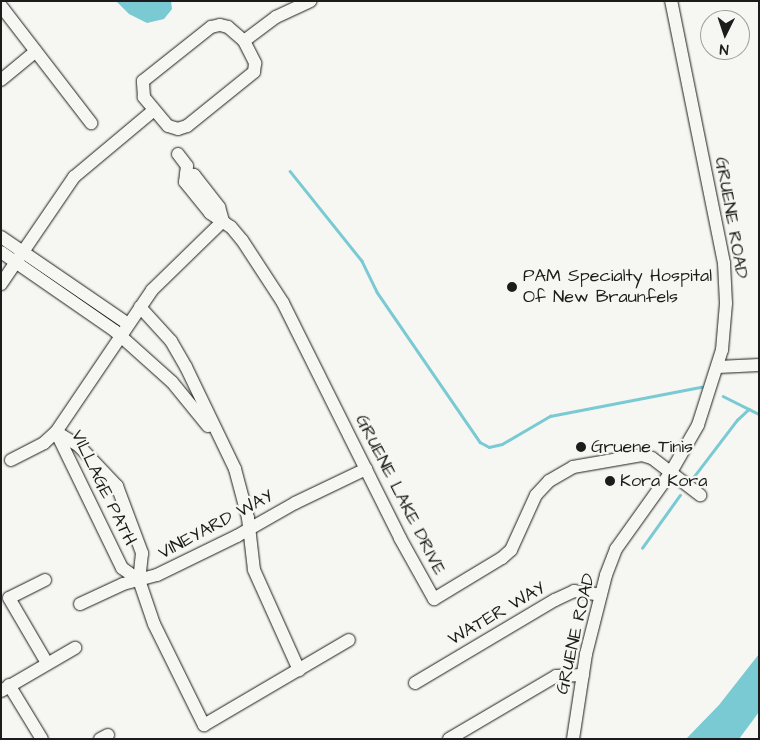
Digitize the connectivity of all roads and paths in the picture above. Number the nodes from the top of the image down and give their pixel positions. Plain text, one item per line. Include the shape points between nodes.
1 (311, 1) edge
2 (671, 1) edge
3 (1, 6) edge
4 (244, 41) junction
5 (36, 51) junction
6 (1, 80) edge
7 (153, 111) junction
8 (91, 123) dead end
9 (178, 154) dead end
10 (223, 221) junction
11 (1, 237) edge
12 (1, 252) edge
13 (19, 257) junction
14 (1, 284) edge
15 (140, 306) junction
16 (128, 324) junction
17 (120, 336) junction
18 (759, 366) edge
19 (718, 367) junction
20 (56, 432) junction
21 (222, 446) junction
22 (11, 460) dead end
23 (366, 469) junction
24 (671, 472) junction
25 (700, 495) dead end
26 (249, 529) junction
27 (45, 580) dead end
28 (139, 580) junction
29 (601, 594) junction
30 (80, 604) dead end
31 (349, 640) dead end
32 (75, 648) dead end
33 (47, 663) junction
34 (299, 670) junction
35 (583, 675) junction
36 (415, 683) dead end
37 (5, 688) edge
38 (42, 739) edge
39 (449, 739) edge
40 (573, 739) edge

1 - 4 street via 284,13
2 - 19 street, GRUENE ROAD via 724,263 726,303
3 - 5 street
4 - 7 street via 228,27 211,27 143,81 142,93
4 - 7 street via 255,63 254,72 187,126 172,128
5 - 6 street
5 - 8 street
7 - 13 street via 74,177
9 - 10 street, GRUENE LAKE DRIVE via 187,166 186,174 194,175 219,207
10 - 15 street via 166,274
10 - 23 street, GRUENE LAKE DRIVE via 242,240 283,303
11 - 13 street
12 - 13 street
13 - 14 street
13 - 16 street
13 - 17 street
15 - 16 street
15 - 21 street via 171,341
16 - 17 street
17 - 20 street
17 - 21 street via 186,396
18 - 19 street
19 - 24 street, GRUENE ROAD via 698,425
20 - 22 street via 38,447
20 - 28 street, VILLAGE PATH via 122,568
20 - 28 street, VILLAGE PATH via 78,445 117,486 142,553
21 - 26 street via 241,488
23 - 24 street, GRUENE LAKE DRIVE via 434,599 511,550 536,495 549,480 573,467 642,455
23 - 26 street, VINEYARD WAY
24 - 25 street, GRUENE LAKE DRIVE
24 - 29 street, GRUENE ROAD via 616,549
26 - 28 street, VINEYARD WAY via 157,575
26 - 34 street via 254,570 276,625
27 - 33 street via 9,598
28 - 30 street, VINEYARD WAY
28 - 34 street, VILLAGE PATH via 167,654 204,726
29 - 35 street, GRUENE ROAD
29 - 36 street, WATER WAY via 574,591 555,600
31 - 34 street, VILLAGE PATH
32 - 33 street
33 - 37 street
35 - 39 street via 556,676
35 - 40 street, GRUENE ROAD
37 - 38 street

